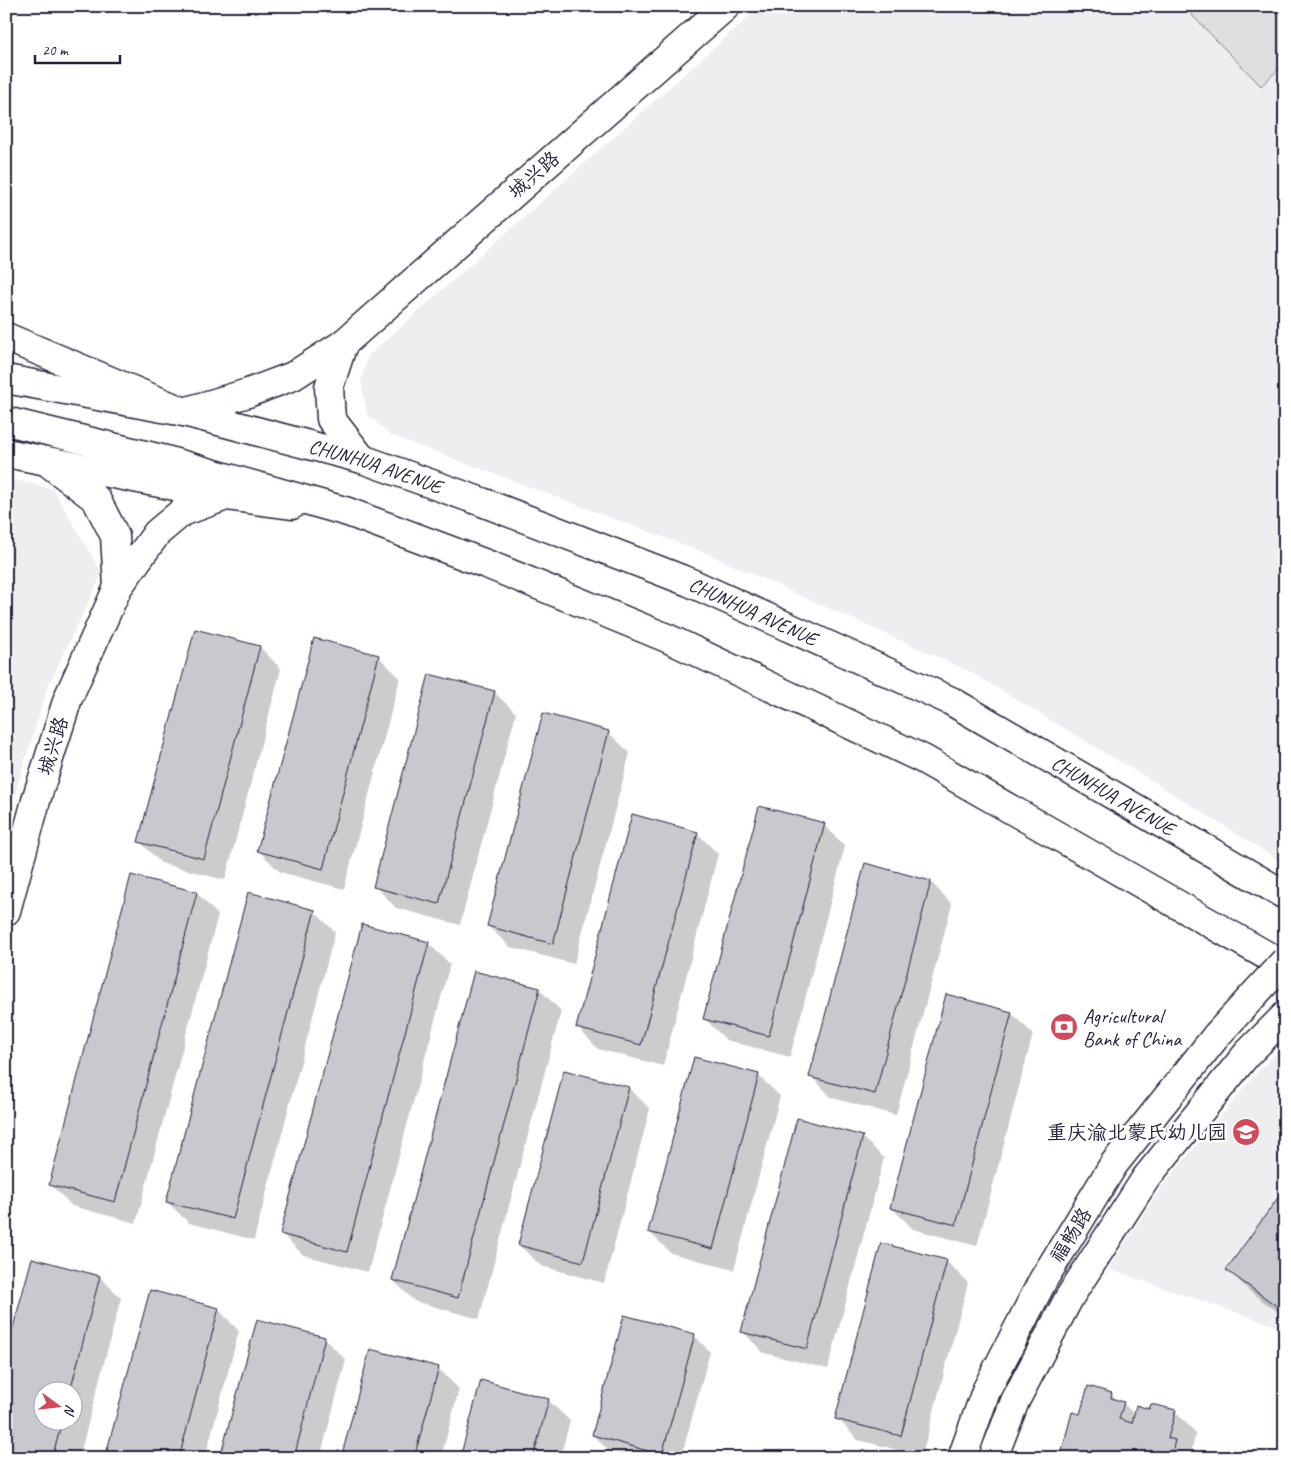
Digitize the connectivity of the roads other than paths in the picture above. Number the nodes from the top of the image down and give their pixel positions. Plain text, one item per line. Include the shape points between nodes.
1 (726, 6) edge
2 (6, 337) edge
3 (343, 344) junction
4 (6, 379) edge
5 (184, 412) junction
6 (6, 421) edge
7 (6, 453) edge
8 (362, 459) junction
9 (46, 461) junction
10 (226, 496) junction
11 (348, 512) junction
12 (118, 588) junction
13 (1285, 895) edge
14 (6, 912) edge
15 (1285, 961) edge
16 (1285, 966) edge
17 (1285, 1016) edge
18 (962, 1458) edge
19 (993, 1458) edge

1 - 3 main road, 城兴路
2 - 5 main road, CHUNHUA AVENUE
3 - 5 main road, 城兴路 via 293,376
3 - 8 main road via 329,387 331,419
4 - 5 main road, CHUNHUA AVENUE
5 - 8 main road, CHUNHUA AVENUE
6 - 11 main road via 162,458
7 - 9 main road
8 - 13 main road, CHUNHUA AVENUE via 689,582 951,701
9 - 10 main road
9 - 12 main road via 96,499 115,536
10 - 11 main road
10 - 12 main road, 城兴路 via 182,512 157,533
11 - 16 main road via 489,565 667,638 923,759
12 - 14 main road, 城兴路 via 68,698
15 - 18 main road, 福畅路, bridge via 1217,1035 1114,1164 1043,1280 986,1391
17 - 19 main road, 福畅路 via 1247,1054 1146,1178 1069,1298 1015,1401

